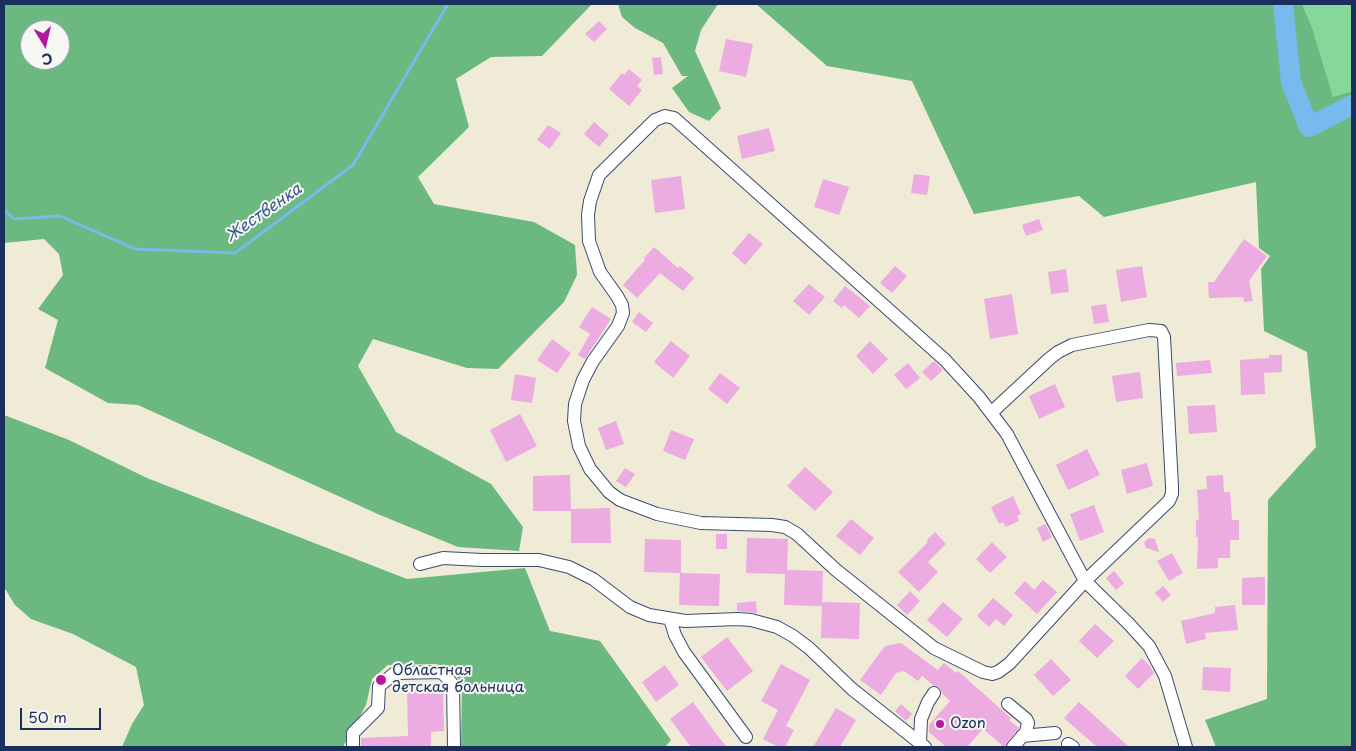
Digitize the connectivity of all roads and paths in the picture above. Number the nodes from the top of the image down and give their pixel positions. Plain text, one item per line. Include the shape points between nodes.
1 (992, 412) junction
2 (420, 564) dead end
3 (1085, 581) junction
4 (670, 619) junction
5 (934, 693) dead end
6 (1008, 704) dead end
7 (1055, 734) dead end
8 (1022, 736) junction
9 (746, 737) dead end
10 (922, 745) edge
11 (353, 747) edge
12 (454, 747) edge
13 (1013, 747) edge
14 (1186, 747) edge

1 - 3 lane via 1013,444
1 - 3 lane via 1064,348 1143,331 1157,330 1163,334 1172,494 1169,501
1 - 3 lane via 945,360 674,118 665,116 655,120 599,175 588,215 589,240 600,272 622,305 622,313 618,326 583,380 574,421 585,459 609,492 636,507 701,523 785,527 934,648 992,674 1004,669
2 - 4 lane via 443,558 555,563 593,579 630,607
3 - 14 lane via 1149,646 1165,676
4 - 9 lane via 684,652
4 - 10 lane via 738,619 777,627 809,648 852,689
5 - 10 lane via 921,719
6 - 8 lane via 1028,723
7 - 8 lane
8 - 13 lane
11 - 12 lane via 354,733 378,708 379,686 395,673 442,672 454,685

